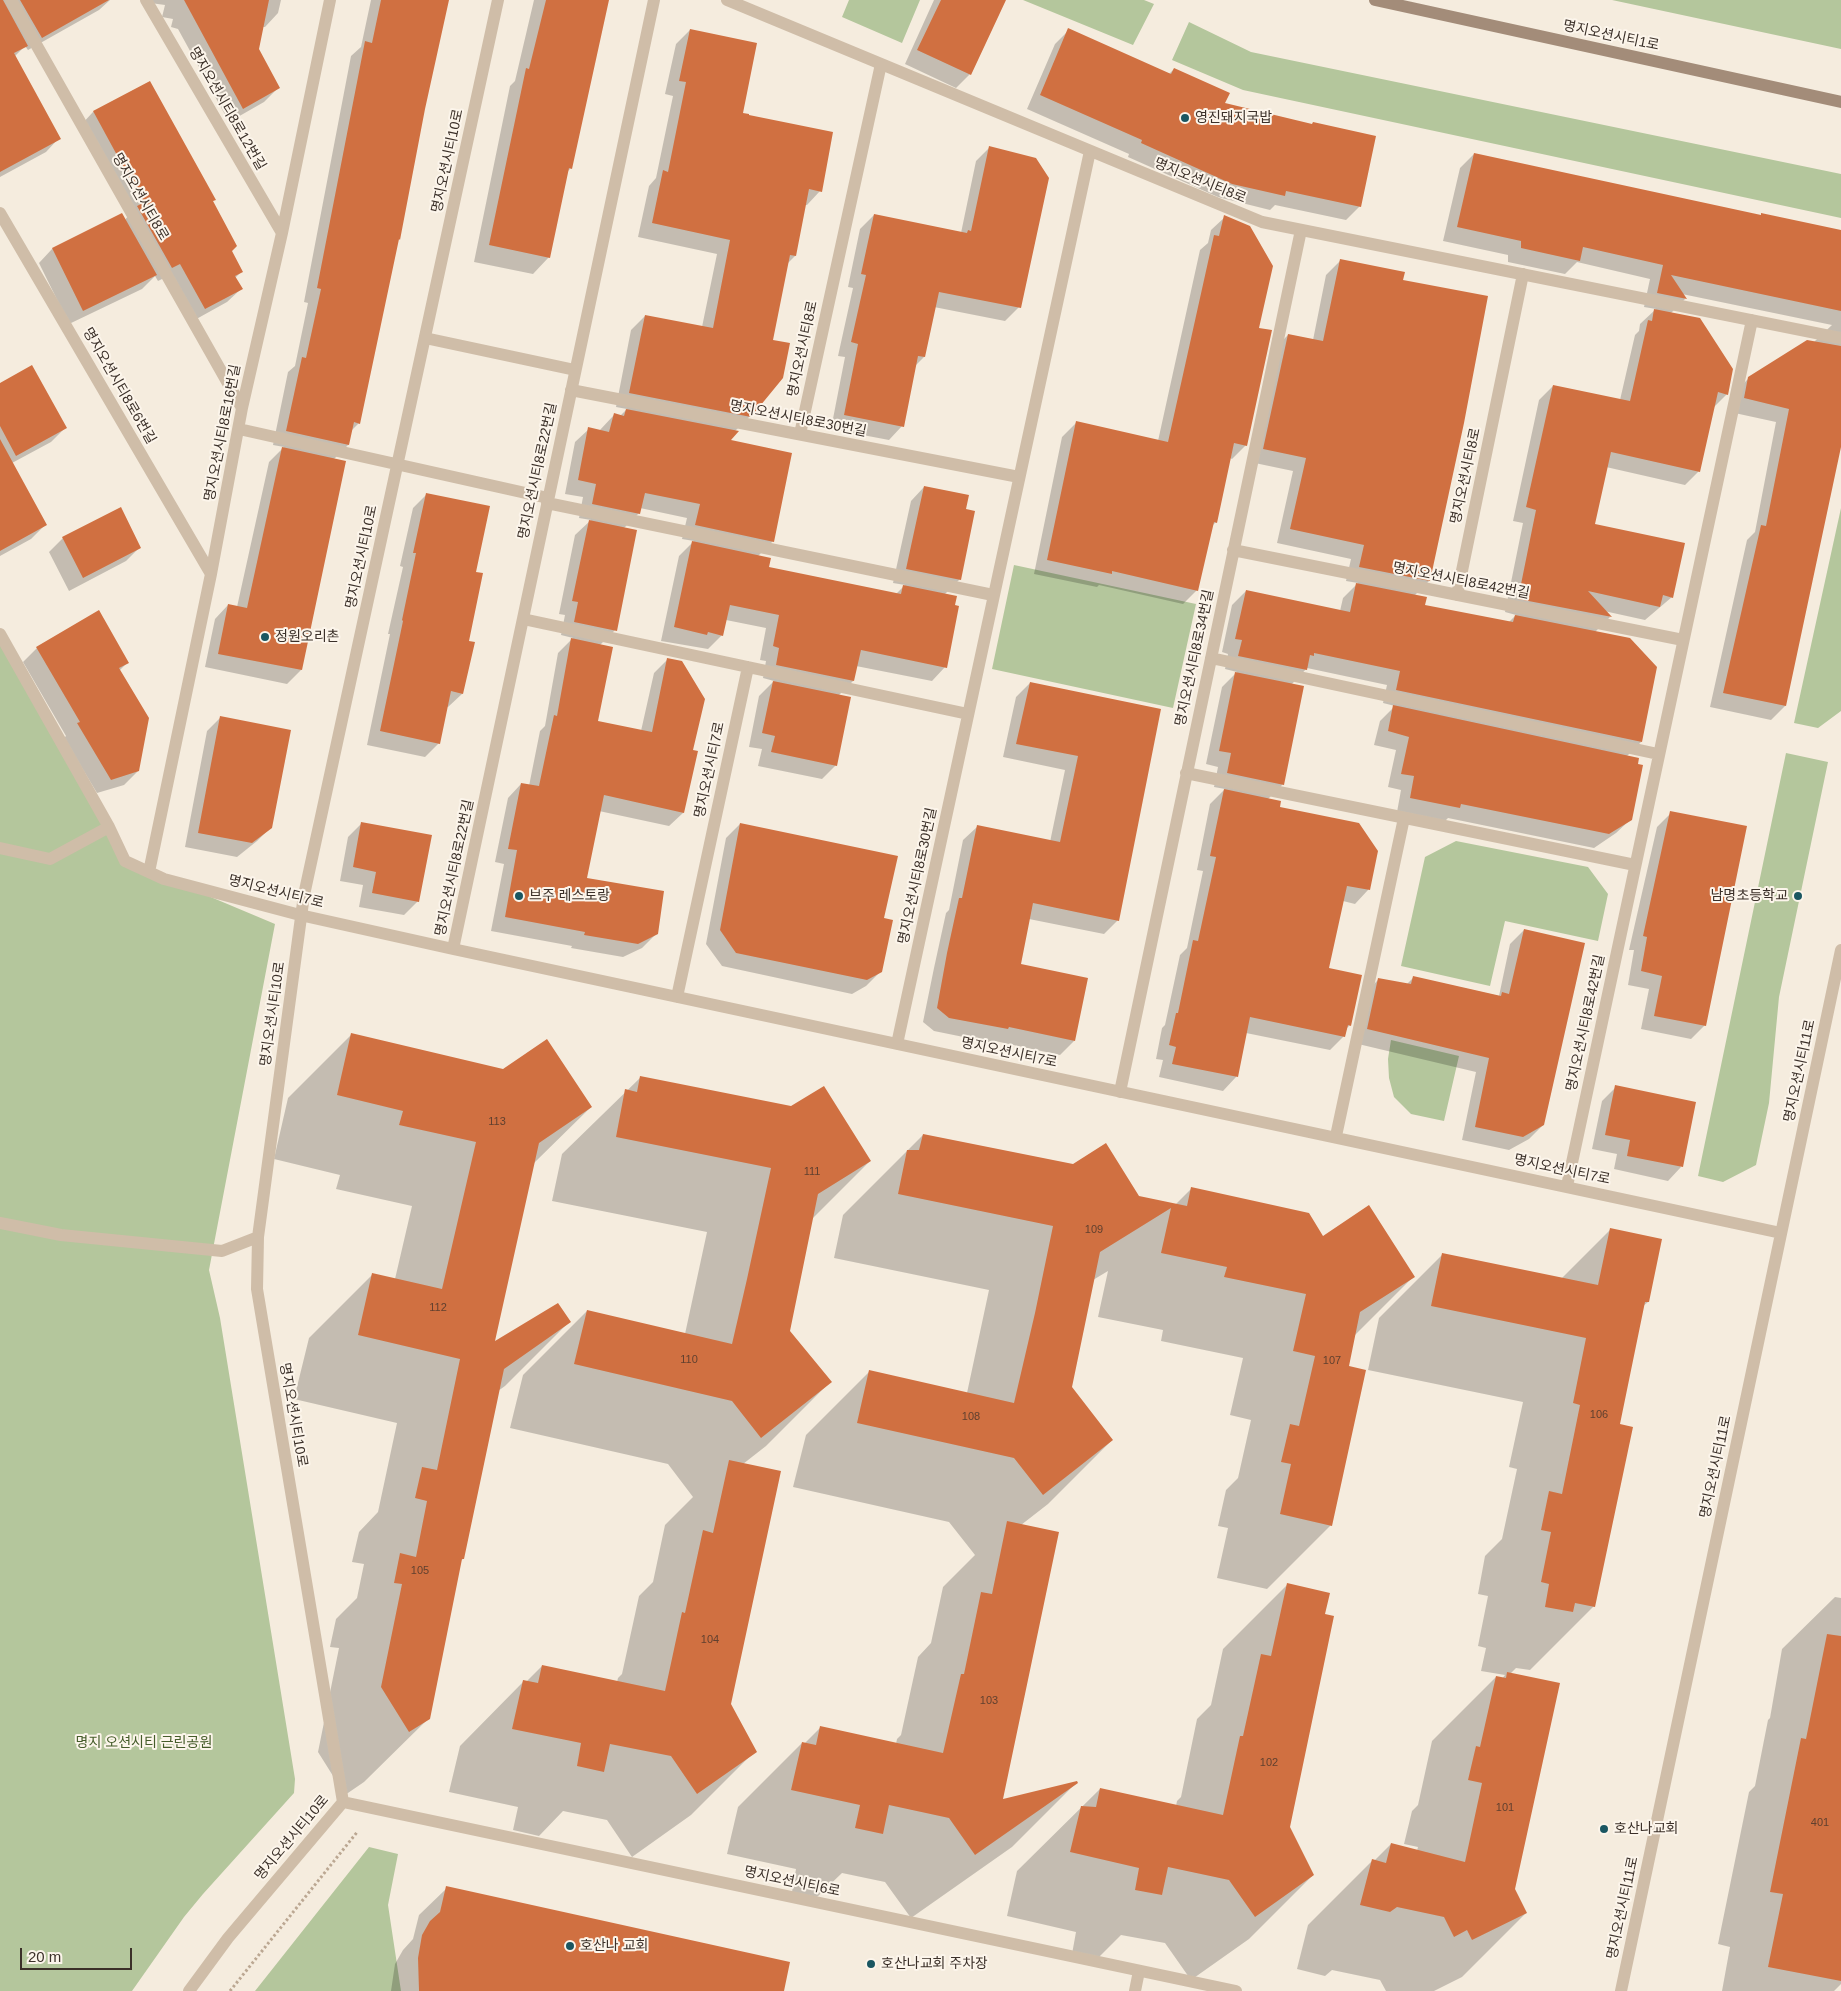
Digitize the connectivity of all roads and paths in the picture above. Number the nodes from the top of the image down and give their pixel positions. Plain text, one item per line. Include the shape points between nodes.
1 (11, 0) edge
2 (146, 0) edge
3 (330, 0) edge
4 (498, 0) edge
5 (654, 0) edge
6 (727, 0) edge
7 (1374, 0) edge
8 (881, 64) junction
9 (1841, 102) edge
10 (1090, 151) junction
11 (0, 213) edge
12 (1301, 230) junction
13 (282, 233) junction
14 (1523, 274) junction
15 (1752, 320) junction
16 (425, 338) junction
17 (1841, 338) edge
18 (575, 370) junction
19 (571, 390) junction
20 (242, 408) junction
21 (238, 429) junction
22 (800, 434) junction
23 (398, 464) junction
24 (1019, 477) junction
25 (547, 501) junction
26 (1233, 550) junction
27 (212, 574) junction
28 (993, 595) junction
29 (1457, 595) junction
30 (523, 619) junction
31 (0, 634) edge
32 (1682, 640) junction
33 (1211, 658) junction
34 (748, 667) junction
35 (968, 714) junction
36 (1658, 754) junction
37 (1186, 773) junction
38 (1404, 818) junction
39 (109, 827) junction
40 (0, 848) edge
41 (1635, 865) junction
42 (149, 872) junction
43 (301, 915) junction
44 (453, 949) junction
45 (1841, 950) edge
46 (677, 997) junction
47 (897, 1044) junction
48 (1120, 1092) junction
49 (1336, 1136) junction
50 (1567, 1186) junction
51 (0, 1223) edge
52 (1781, 1233) junction
53 (258, 1237) junction
54 (343, 1802) junction
55 (358, 1831) dead end
56 (1139, 1971) junction
57 (189, 1991) edge
58 (230, 1991) edge
59 (1135, 1991) edge
60 (1236, 1991) edge
61 (1621, 1991) edge

1 - 20 street, 명지오션시티8로
2 - 13 street, 명지오션시티8로12번길
3 - 13 street, 명지오션시티8로16번길
4 - 16 street, 명지오션시티10로
5 - 18 street, 명지오션시티8로22번길
6 - 8 street, 명지오션시티8로
7 - 9 main road, 명지오션시티1로
8 - 10 street, 명지오션시티8로
8 - 22 street, 명지오션시티8로
10 - 12 street, 명지오션시티8로 via 1262,222
10 - 24 street, 명지오션시티8로30번길
11 - 27 street, 명지오션시티8로6번길
12 - 14 street, 명지오션시티8로
12 - 26 street, 명지오션시티8로34번길
13 - 20 street, 명지오션시티8로16번길
14 - 15 street, 명지오션시티8로
14 - 29 street, 명지오션시티8로
15 - 17 street, 명지오션시티8로
15 - 32 street, 명지오션시티8로42번길
16 - 18 street
16 - 23 street, 명지오션시티10로
18 - 19 street, 명지오션시티8로22번길
19 - 22 street, 명지오션시티8로30번길
19 - 25 street, 명지오션시티8로22번길
20 - 21 street, 명지오션시티8로16번길
21 - 23 street
21 - 27 street, 명지오션시티8로16번길
22 - 24 street, 명지오션시티8로30번길
23 - 25 street
23 - 43 street, 명지오션시티10로
24 - 28 street, 명지오션시티8로30번길
25 - 28 street
25 - 30 street, 명지오션시티8로22번길
26 - 29 street, 명지오션시티8로42번길
26 - 33 street, 명지오션시티8로34번길
27 - 42 street, 명지오션시티8로16번길
28 - 35 street, 명지오션시티8로30번길
29 - 32 street, 명지오션시티8로42번길
30 - 34 street
30 - 44 street, 명지오션시티8로22번길
31 - 39 street, 명지오션시티7로
32 - 36 street, 명지오션시티8로42번길
33 - 36 street
33 - 37 street, 명지오션시티8로34번길
34 - 35 street
34 - 46 street, 명지오션시티7로
35 - 47 street, 명지오션시티8로30번길
36 - 41 street, 명지오션시티8로42번길
37 - 38 street
37 - 48 street, 명지오션시티8로34번길
38 - 41 street
38 - 49 street
39 - 40 street via 50,859
39 - 42 street, 명지오션시티7로 via 125,861
41 - 50 street, 명지오션시티8로42번길
42 - 43 street, 명지오션시티7로 via 164,879
43 - 44 street, 명지오션시티7로
43 - 53 street, 명지오션시티10로
44 - 46 street, 명지오션시티7로
45 - 52 street, 명지오션시티11로
46 - 47 street, 명지오션시티7로
47 - 48 street, 명지오션시티7로
48 - 49 street, 명지오션시티7로
49 - 50 street, 명지오션시티7로
50 - 52 street, 명지오션시티7로
51 - 53 street via 61,1235 222,1251
52 - 61 street, 명지오션시티11로
53 - 54 street, 명지오션시티10로 via 257,1289
54 - 56 street, 명지오션시티6로
54 - 57 street, 명지오션시티10로 via 228,1938
55 - 58 path
56 - 59 street
56 - 60 street, 명지오션시티6로

